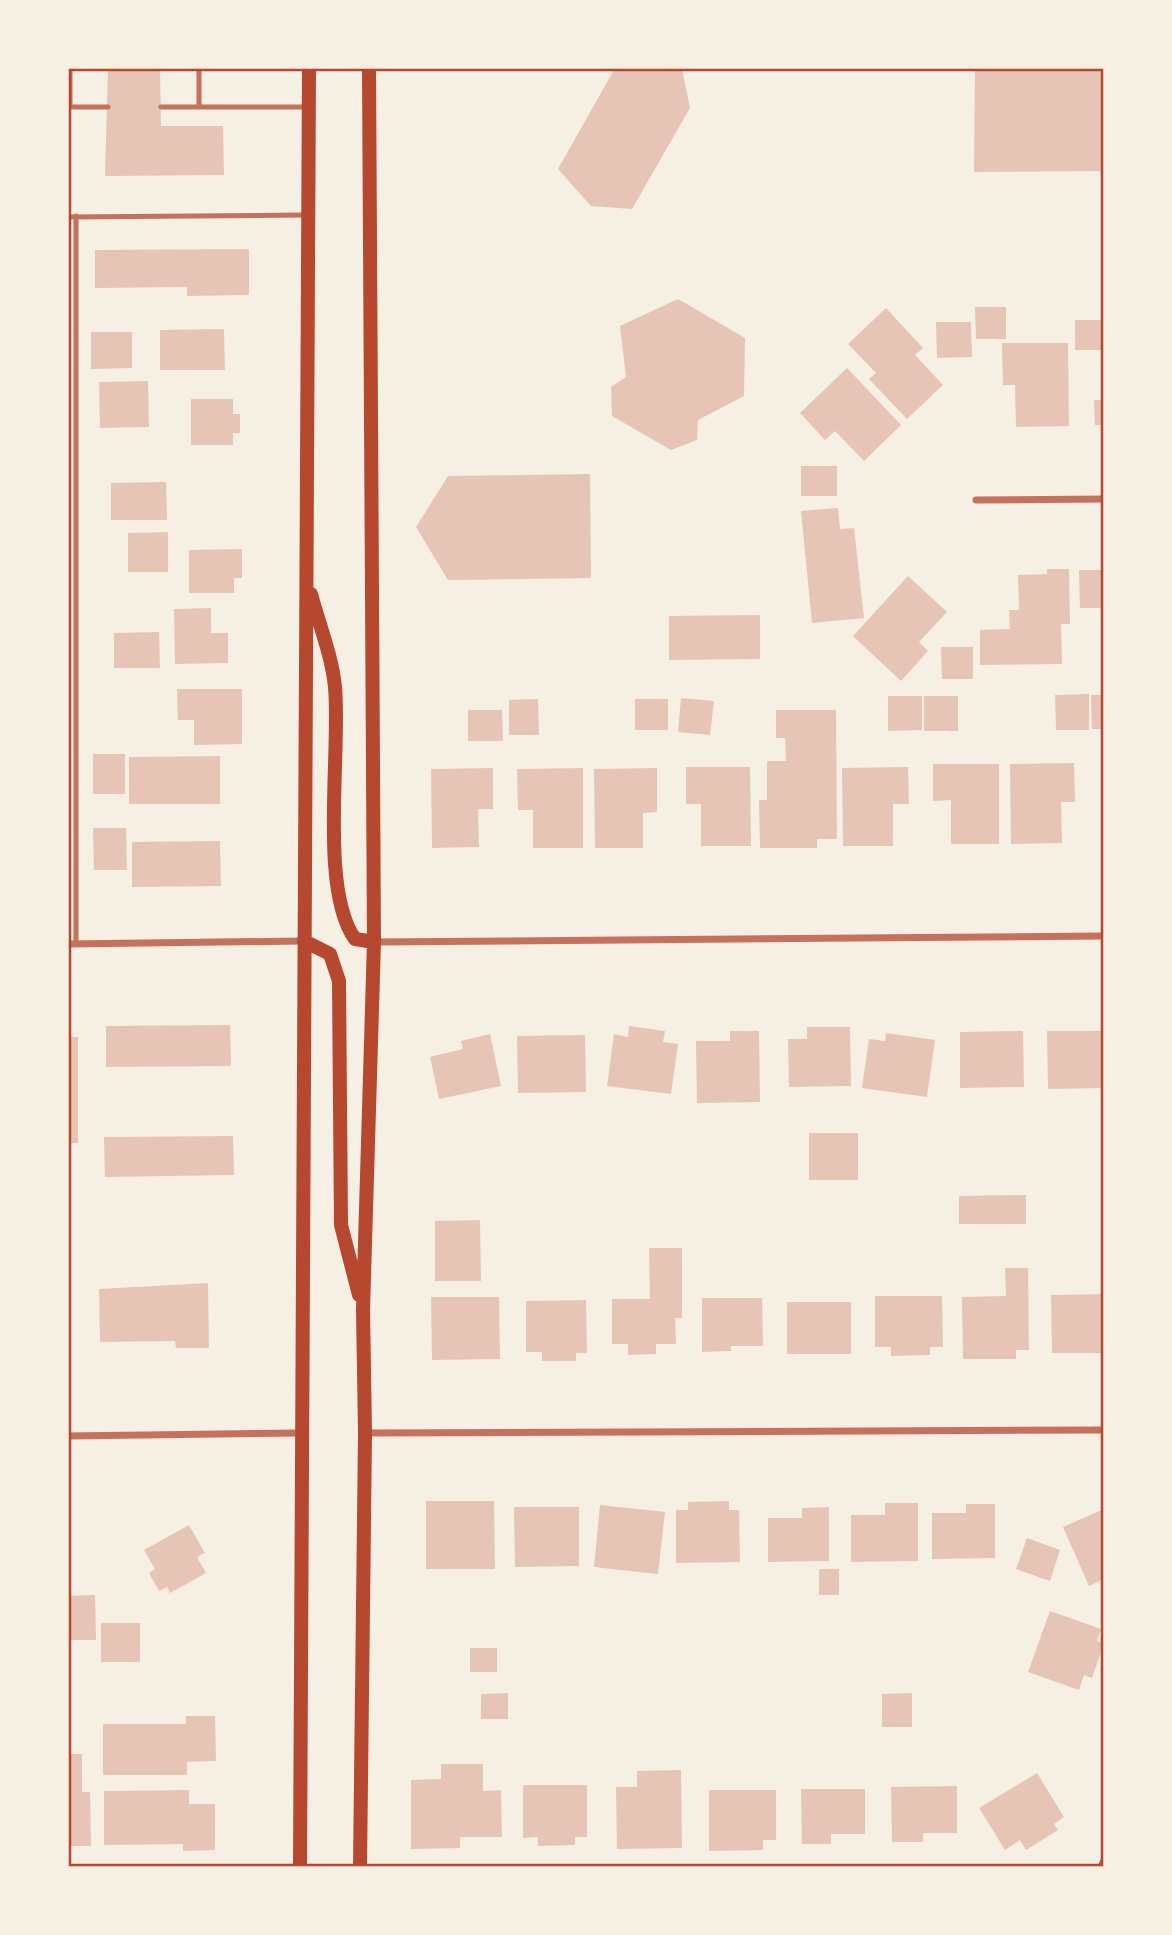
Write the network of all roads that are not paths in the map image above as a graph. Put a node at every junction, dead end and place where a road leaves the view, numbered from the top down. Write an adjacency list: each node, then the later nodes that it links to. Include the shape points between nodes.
1 (70, 68): 5 (lane, via 70,107)
2 (199, 68): 7 (lane)
3 (309, 68): 8 (main road)
4 (369, 68): 17 (main road)
5 (108, 107)
6 (161, 107): 7 (lane)
7 (199, 107): 8 (lane)
8 (309, 107): 9 (main road)
9 (309, 215): 11 (lane); 14 (main road)
10 (68, 216): 11 (lane)
11 (76, 216): 18 (lane)
12 (1104, 499): 13 (street)
13 (976, 500)
14 (306, 572): 16 (main road); 17 (main road, via 335,686 336,873 341,912 355,939)
15 (1104, 936): 17 (street)
16 (304, 941): 18 (street); 19 (main road, via 330,954 339,981 341,1226); 21 (main road)
17 (374, 942): 19 (main road)
18 (72, 944)
19 (363, 1310): 22 (main road)
20 (1104, 1430): 22 (street)
21 (301, 1433): 23 (street); 25 (main road)
22 (365, 1433): 26 (main road)
23 (68, 1436)
24 (1104, 1860): 27 (street)
25 (300, 1867)
26 (360, 1867)
27 (1101, 1867)

